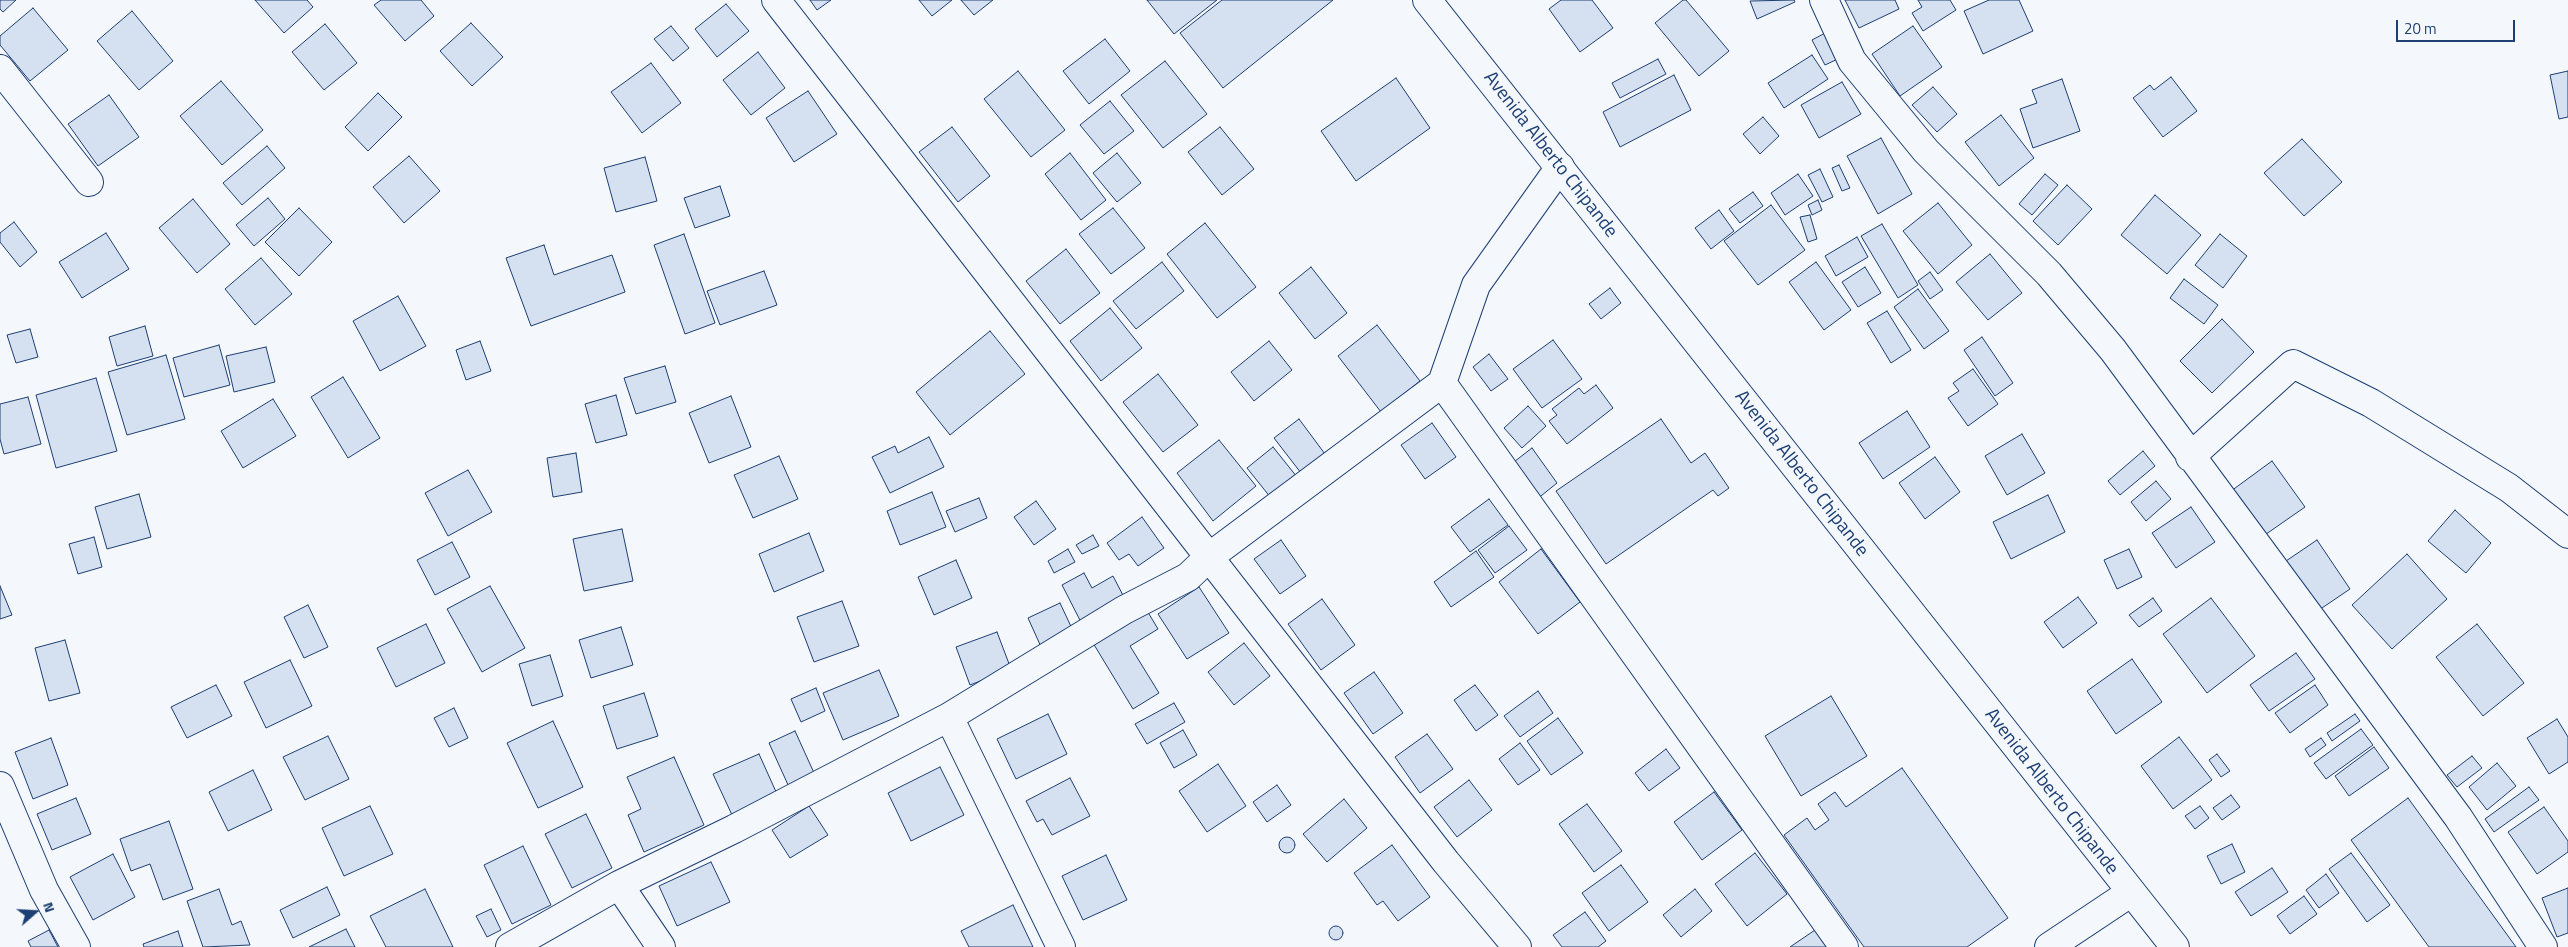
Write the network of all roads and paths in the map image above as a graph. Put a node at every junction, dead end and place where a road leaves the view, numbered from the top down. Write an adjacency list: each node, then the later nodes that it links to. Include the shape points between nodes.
1 (776, 0): 10 (street)
2 (1427, 0): 5 (street, Avenida Alberto Chipande)
3 (1824, 0): 8 (street, via 1852,61 1926,151 2048,274 2113,350)
4 (0, 69): 6 (street)
5 (1560, 167): 7 (street, via 1476,285); 14 (street, Avenida Alberto Chipande)
6 (89, 182)
7 (1442, 383): 10 (street); 20 (street)
8 (2190, 457): 9 (street, via 2293,364 2371,403 2509,488); 23 (street, via 2458,817)
9 (2568, 534)
10 (1209, 557): 11 (street, via 1188,578 1124,610); 19 (street, via 1446,862)
11 (949, 717): 13 (street); 18 (street)
12 (0, 786): 15 (street, via 44,890)
13 (619, 886): 16 (street); 17 (street)
14 (2130, 893): 21 (street); 22 (street, Avenida Alberto Chipande)
15 (76, 947)
16 (510, 947)
17 (661, 947)
18 (1061, 947)
19 (1517, 947)
20 (1844, 947)
21 (2048, 947)
22 (2175, 947)
23 (2543, 947)

